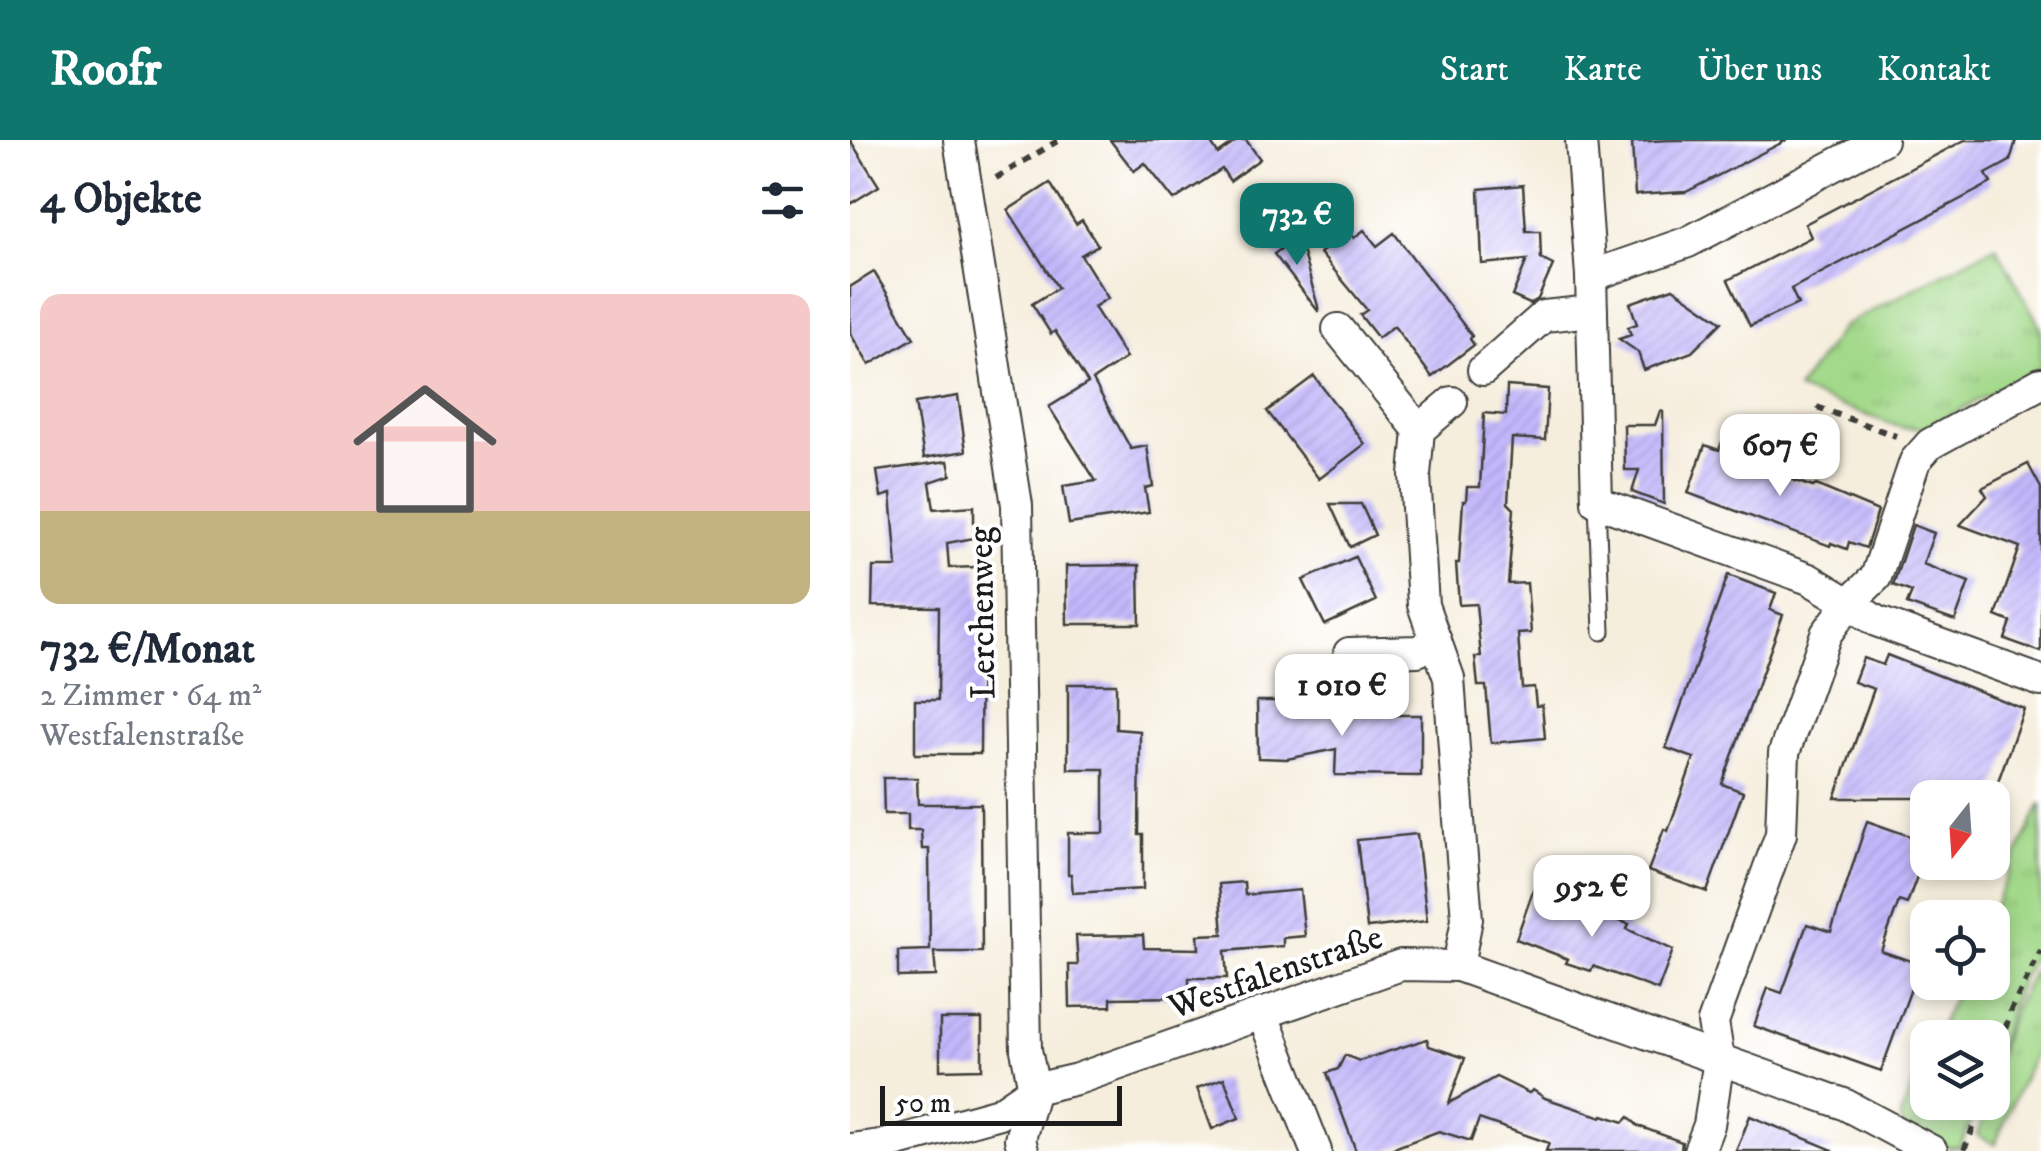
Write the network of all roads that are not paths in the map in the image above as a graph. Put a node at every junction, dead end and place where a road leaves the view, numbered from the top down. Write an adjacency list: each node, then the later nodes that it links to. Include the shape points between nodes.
1 (959, 140): 20 (street, Lerchenweg, via 1017,506 1026,1050)
2 (1581, 140): 4 (street)
3 (1882, 140): 4 (street, via 1688,242)
4 (1592, 276): 5 (street)
5 (1592, 311): 7 (street, via 1544,316); 11 (street)
6 (1338, 329): 10 (street)
7 (1482, 370)
8 (2041, 383): 12 (street, via 1915,461 1876,577)
9 (1452, 402): 10 (street)
10 (1419, 430): 14 (street, via 1423,605)
11 (1598, 502): 12 (street, via 1809,579); 13 (lane)
12 (1849, 603): 16 (street, via 1876,621); 19 (street, via 1826,634 1784,753 1781,834 1713,1022)
13 (1602, 632)
14 (1436, 641): 15 (street, via 1418,650); 17 (street, via 1449,678 1466,919)
15 (1349, 653)
16 (2041, 681)
17 (1458, 966): 18 (street, Westfalenstraße, via 1402,965); 19 (street, Westfalenstraße)
18 (1262, 1013): 20 (street, Westfalenstraße, via 1078,1080); 23 (street)
19 (1719, 1059): 24 (street); 25 (street, Westfalenstraße, via 1844,1104)
20 (1034, 1089): 21 (street, Westfalenstraße, via 999,1114); 22 (street, via 1020,1139)
21 (850, 1150)
22 (1023, 1151)
23 (1316, 1151)
24 (1699, 1151)
25 (1932, 1151)

